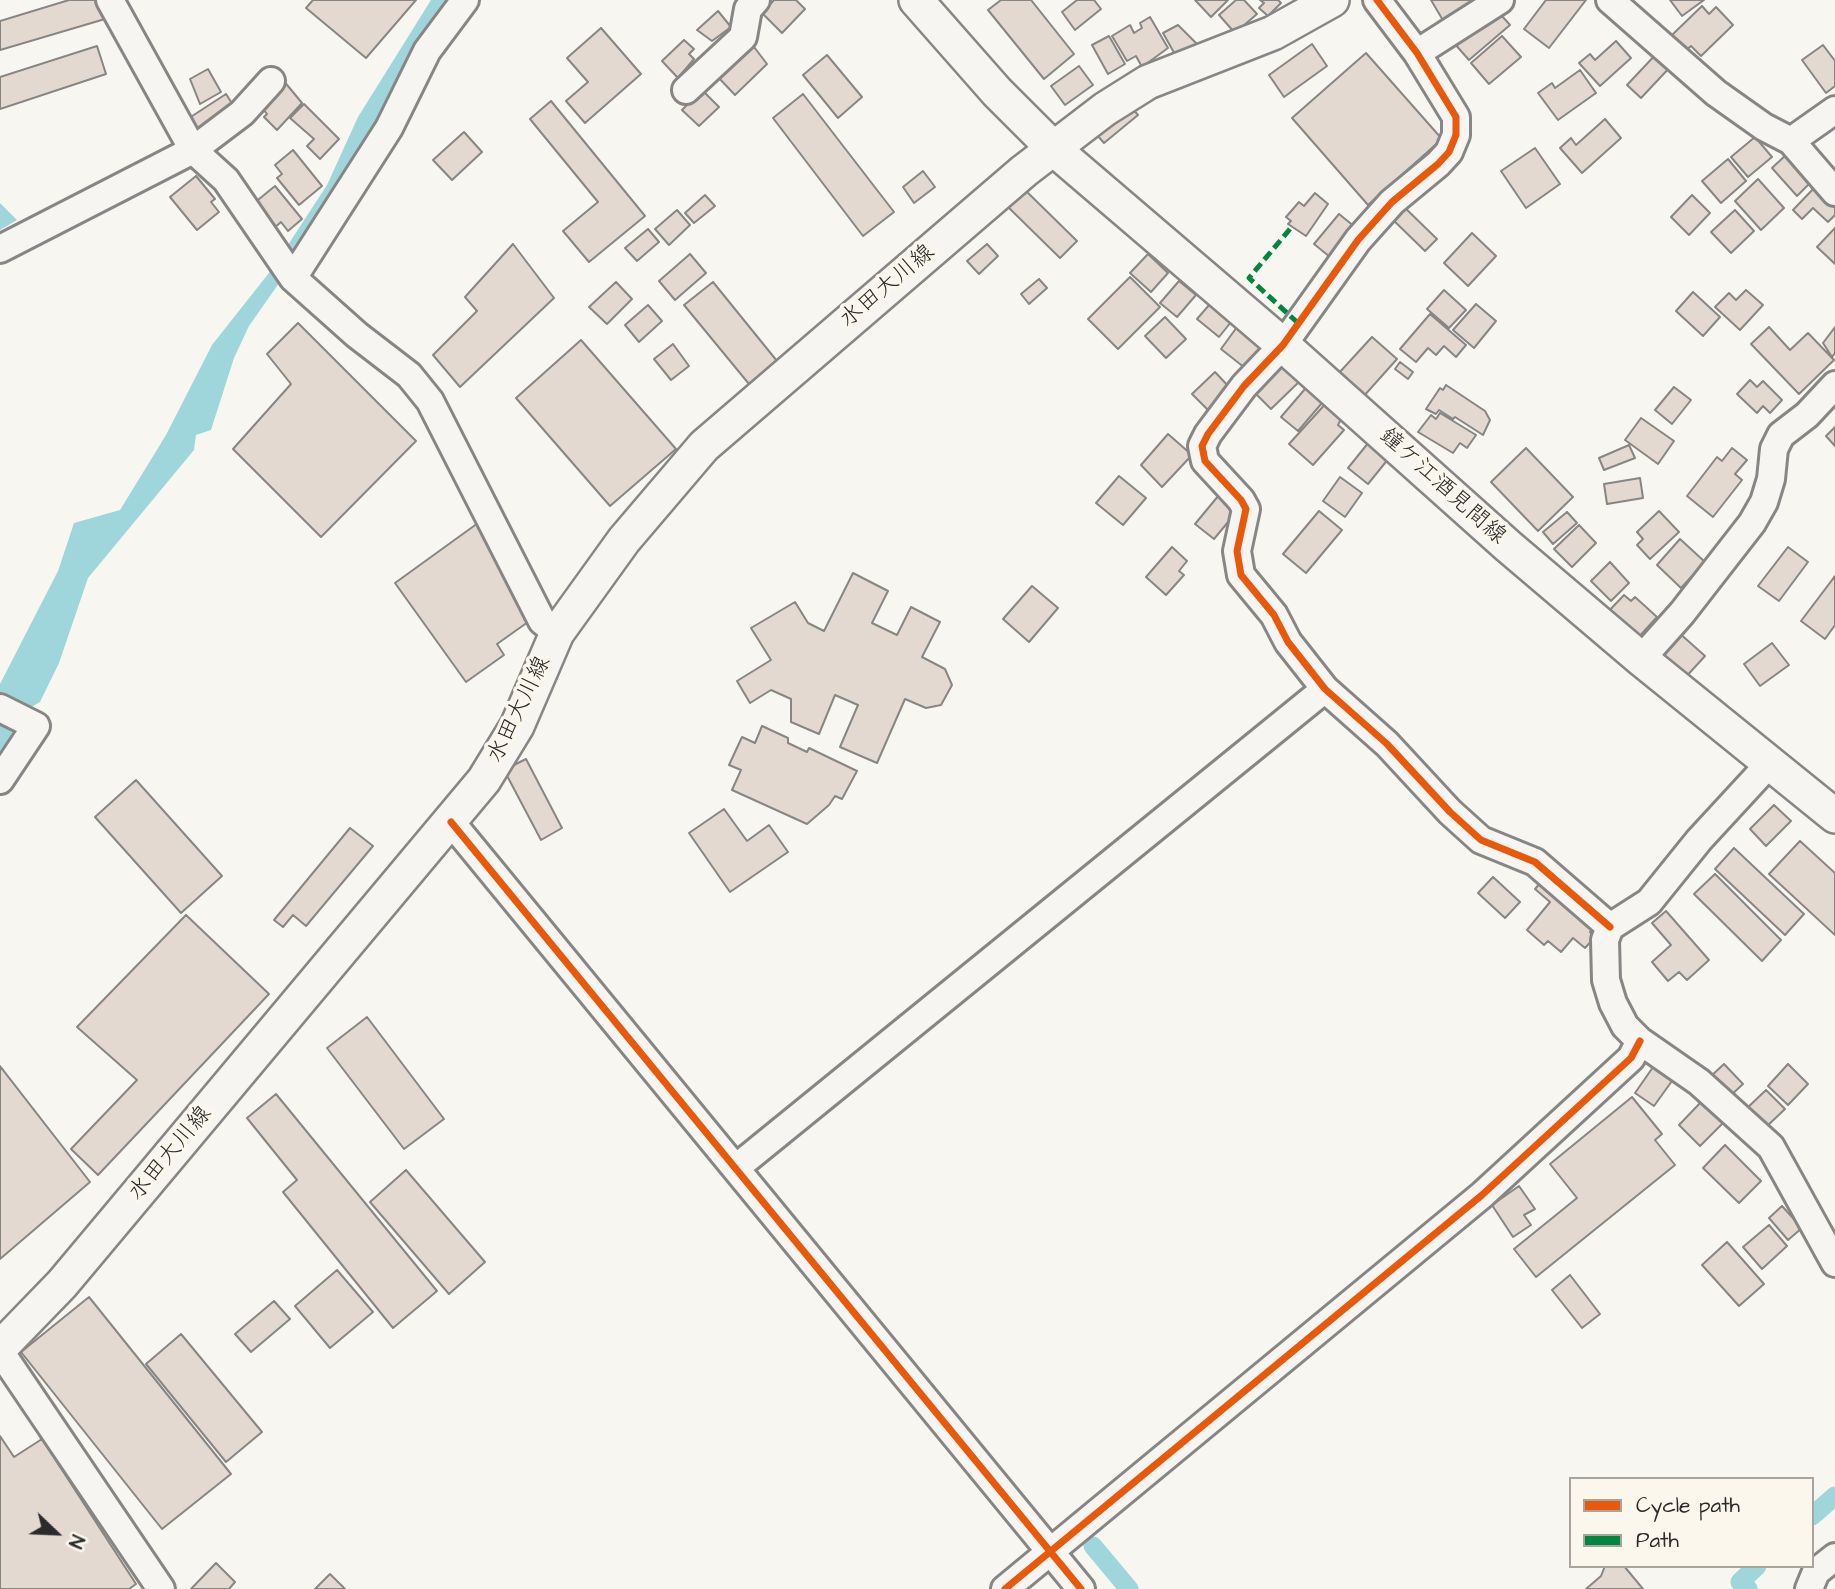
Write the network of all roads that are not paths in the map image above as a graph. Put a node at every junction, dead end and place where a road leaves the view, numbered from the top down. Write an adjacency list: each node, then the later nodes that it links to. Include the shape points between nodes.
1 (110, 0): 14 (street)
2 (465, 0): 18 (street, via 427,51 389,128)
3 (756, 0): 11 (street, via 748,9 743,37)
4 (916, 0): 15 (main road)
5 (1332, 0): 15 (main road, 水田大川線, via 1273,33 1148,82 1105,108)
6 (1377, 0): 9 (street)
7 (1500, 0): 9 (street)
8 (1610, 0): 13 (street, via 1716,93)
9 (1417, 53): 19 (street, via 1456,117 1456,135 1449,152 1392,202 1358,240)
10 (271, 82): 14 (street, via 242,113)
11 (686, 90)
12 (1835, 110): 13 (street)
13 (1791, 141): 16 (street)
14 (193, 150): 17 (street); 18 (street, via 226,180)
15 (1055, 150): 19 (main road, 鐘ケ江酒見間線); 21 (main road, 水田大川線, via 1024,171 704,446 624,540)
16 (1835, 192)
17 (0, 248)
18 (293, 278): 21 (street, via 409,375 430,401 542,621)
19 (1283, 345): 22 (main road, 鐘ケ江酒見間線); 23 (street, via 1244,386 1202,446 1205,461 1246,509 1237,551 1241,575)
20 (1835, 385): 22 (street, via 1781,435 1764,502 1752,523)
21 (557, 633): 28 (main road, 水田大川線, via 517,726)
22 (1640, 659): 25 (main road, 鐘ケ江酒見間線)
23 (1325, 689): 29 (street, via 1482,840 1535,862); 31 (street)
24 (0, 708): 26 (street, via 36,726)
25 (1770, 764): 27 (main road, 鐘ケ江酒見間線); 29 (street, via 1699,839 1649,902)
26 (0, 780)
27 (1835, 816)
28 (451, 822): 31 (street); 33 (main road, 水田大川線, via 62,1284)
29 (1610, 927): 30 (street, via 1605,940 1606,980 1625,1026)
30 (1640, 1041): 32 (street, via 1699,1082 1771,1147); 34 (street, via 1631,1058 1482,1195)
31 (737, 1167): 34 (street)
32 (1835, 1262)
33 (0, 1349): 36 (street)
34 (1051, 1552): 37 (street); 38 (street)
35 (1835, 1557): 39 (street, via 1816,1572)
36 (161, 1589)
37 (1005, 1589)
38 (1081, 1589)
39 (1809, 1589)

